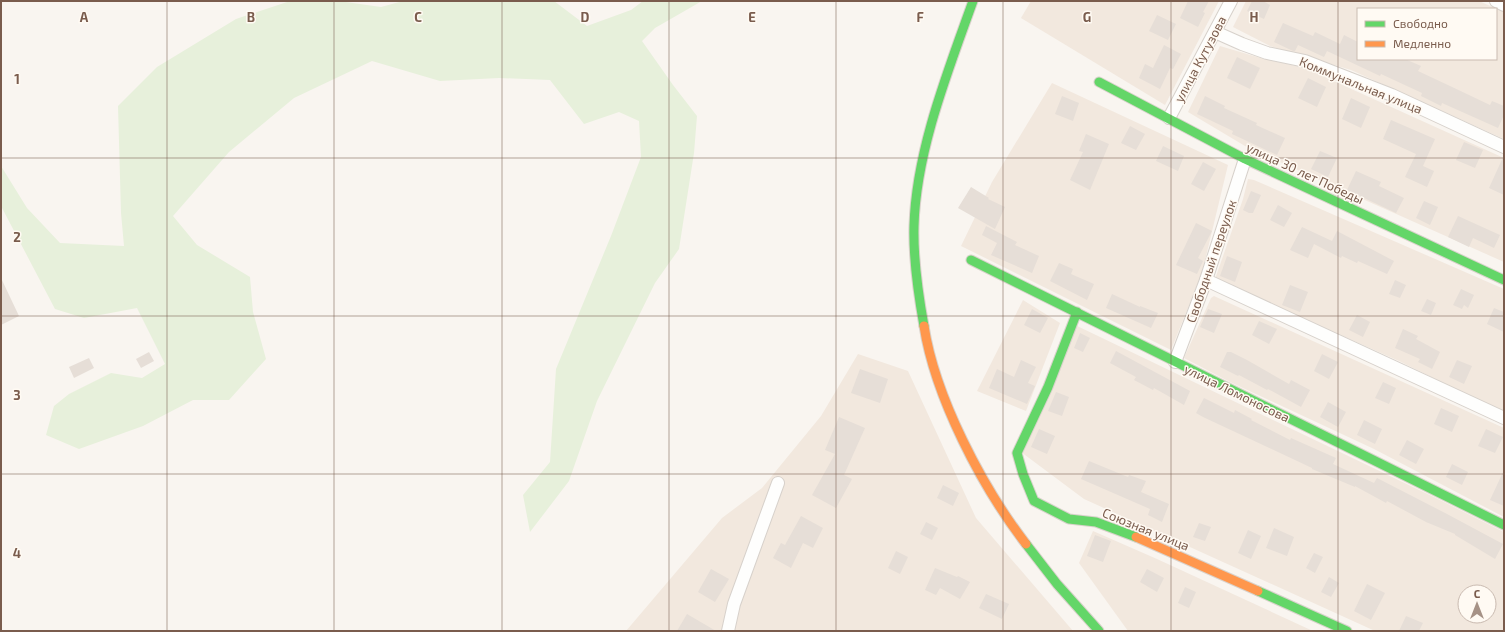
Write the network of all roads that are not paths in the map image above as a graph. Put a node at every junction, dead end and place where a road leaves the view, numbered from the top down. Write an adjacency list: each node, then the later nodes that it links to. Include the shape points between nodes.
1 (973, 1): 19 (street, via 930,130 919,181 914,226 916,277 927,348 946,403 974,463 1008,520 1057,584)
2 (1231, 1): 5 (street, улица Кутузова)
3 (1496, 1): 4 (street)
4 (1504, 5)
5 (1215, 32): 7 (street, улица Кутузова); 8 (street, Коммунальная улица, via 1267,53 1305,60 1392,95)
6 (1099, 82): 7 (street, улица 30 лет Победы)
7 (1169, 118): 9 (street, улица 30 лет Победы)
8 (1504, 147)
9 (1245, 159): 11 (street, Свободный переулок); 12 (street, улица 30 лет Победы)
10 (971, 260): 13 (street, улица Ломоносова)
11 (1206, 280): 14 (street, Свободный переулок); 15 (street)
12 (1504, 280)
13 (1077, 312): 14 (street, улица Ломоносова); 20 (street, Союзная улица, via 1048,387 1017,453 1034,501 1069,519 1096,522 1142,539)
14 (1175, 362): 17 (street, улица Ломоносова)
15 (1504, 418)
16 (778, 483): 18 (street, via 734,604)
17 (1504, 525)
18 (728, 631)
19 (1099, 631)
20 (1347, 631)

